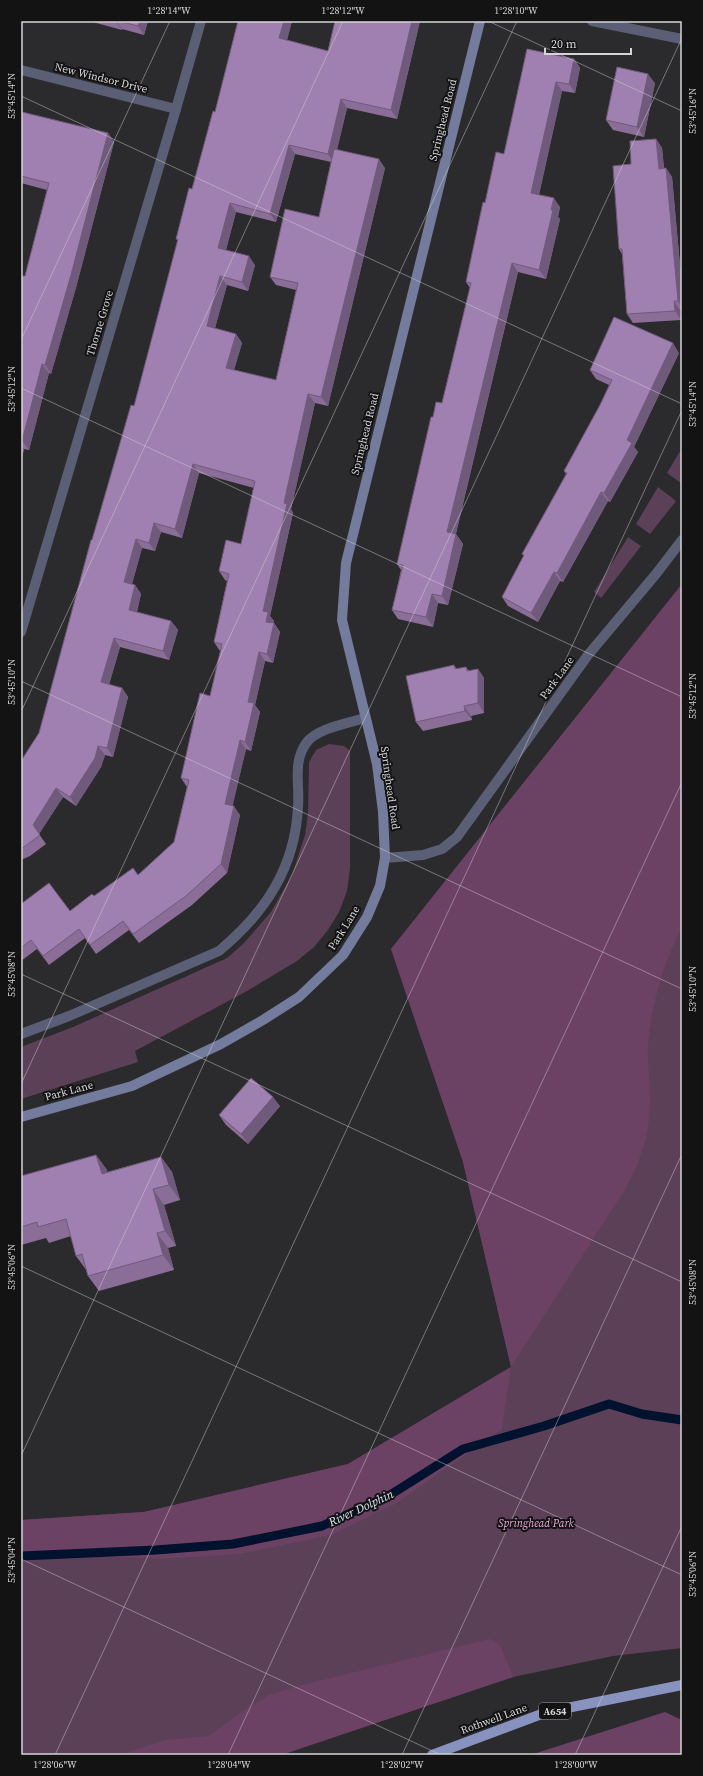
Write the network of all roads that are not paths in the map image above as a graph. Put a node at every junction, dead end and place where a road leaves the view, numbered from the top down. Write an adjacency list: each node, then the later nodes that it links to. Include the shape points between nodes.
1 (201, 21): 6 (street, Thorne Grove)
2 (480, 21): 9 (street, Springhead Road, via 346,563 342,620)
3 (592, 21): 4 (street)
4 (682, 39)
5 (21, 70): 6 (street, New Windsor Drive)
6 (176, 109): 8 (street, Thorne Grove)
7 (682, 540): 10 (street, Park Lane, via 588,655 457,837 442,849 423,855)
8 (21, 632)
9 (365, 718): 10 (street, Springhead Road, via 376,764 383,812); 11 (street, via 320,732 308,741 300,754 297,768 297,826 285,868 264,905 236,937 219,951)
10 (385, 858): 12 (street, Park Lane, via 380,886 367,917 343,955 299,998 222,1044 132,1086)
11 (21, 1034)
12 (21, 1116)
13 (682, 1685): 14 (main road, Rothwell Lane / A654, via 548,1712)
14 (432, 1755)

